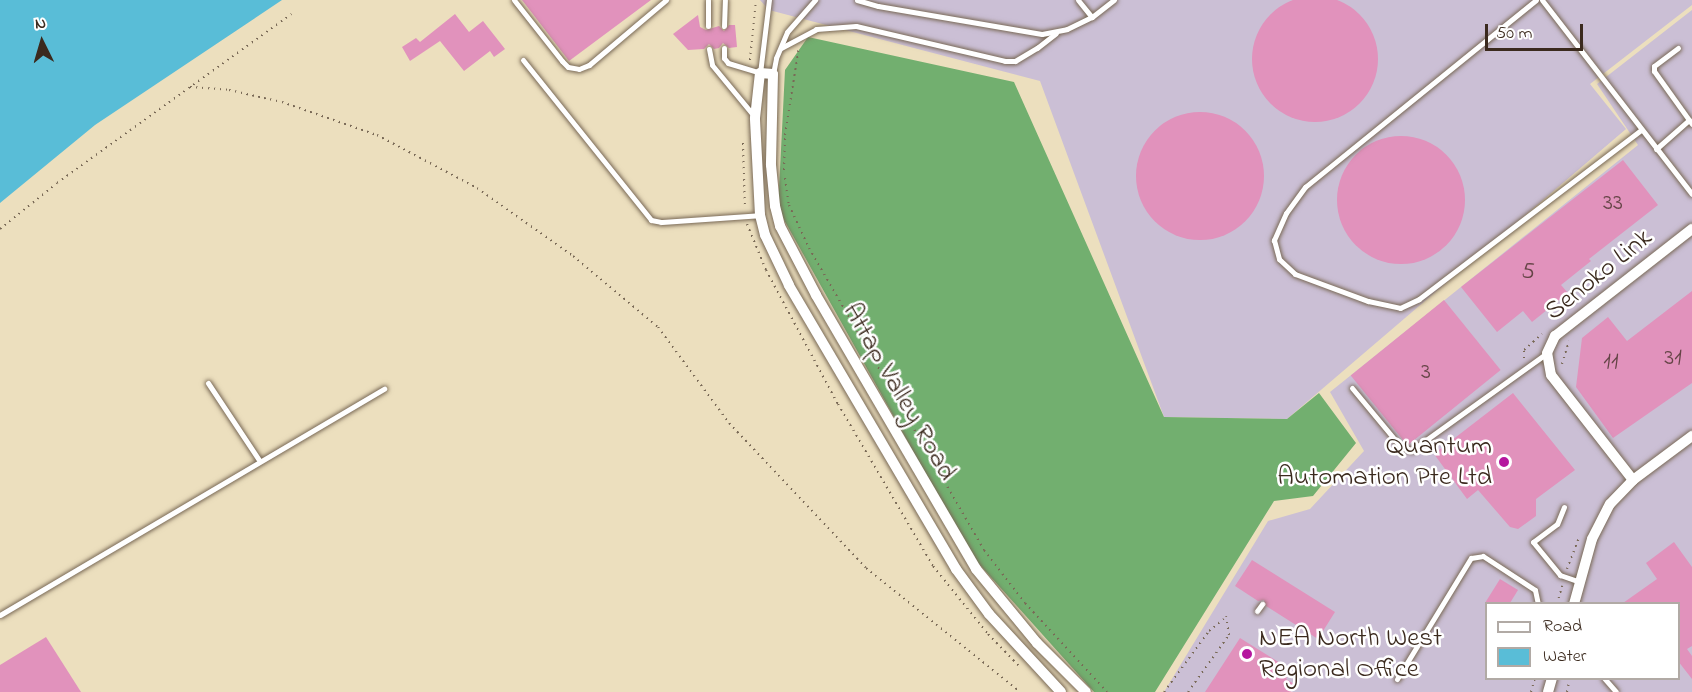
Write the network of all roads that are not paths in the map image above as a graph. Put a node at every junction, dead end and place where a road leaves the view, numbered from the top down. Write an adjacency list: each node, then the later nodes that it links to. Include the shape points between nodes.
1 (514, 0): 2 (lane, via 562,61 574,69 589,65)
2 (666, 0)
3 (708, 0): 13 (lane)
4 (725, 0): 14 (lane)
5 (769, 0): 21 (lane)
6 (815, 0): 17 (lane, via 787,32)
7 (857, 0): 15 (lane, via 1030,32)
8 (1078, 0): 12 (lane)
9 (1114, 0): 12 (lane)
10 (1536, 0): 25 (lane, via 1305,187 1286,213 1274,240 1279,259 1295,274 1368,301 1401,308 1419,299)
11 (1542, 0): 25 (lane)
12 (1092, 17): 15 (lane)
13 (708, 26)
14 (724, 26)
15 (1056, 33): 17 (lane, via 1023,57 1005,61 856,27 816,29)
16 (724, 48): 21 (lane, via 728,63)
17 (781, 48): 22 (lane)
18 (1678, 48): 24 (lane, via 1654,66 1654,71)
19 (709, 49): 23 (lane, via 712,65)
20 (523, 60): 28 (lane, via 651,220)
21 (760, 73): 22 (street); 23 (street, Attap Valley Road)
22 (773, 74): 44 (street, Attap Valley Road, via 771,165 780,226 816,296 976,569)
23 (755, 118): 28 (street, Attap Valley Road)
24 (1690, 122): 26 (lane)
25 (1641, 130): 26 (lane)
26 (1656, 149): 27 (lane)
27 (1692, 194)
28 (760, 215): 45 (street, Attap Valley Road, via 765,235 789,285 956,569)
29 (1692, 228): 30 (street, Senoko Link, via 1556,336)
30 (1547, 353): 32 (lane, via 1412,450 1401,447); 36 (street, Senoko Link, via 1551,375)
31 (208, 383): 35 (lane)
32 (1352, 388)
33 (384, 389): 35 (lane)
34 (1692, 436): 36 (street)
35 (259, 460): 43 (lane)
36 (1633, 480): 38 (street, via 1610,504 1592,539)
37 (1564, 507): 38 (lane, via 1557,524 1533,542 1554,569)
38 (1580, 582): 40 (street)
39 (1538, 602): 46 (lane, via 1535,590 1483,556 1471,558)
40 (1574, 602)
41 (1262, 604): 42 (lane)
42 (1257, 611)
43 (0, 615)
44 (1037, 643): 45 (street); 49 (street, Attap Valley Road)
45 (1024, 654): 48 (street, Attap Valley Road)
46 (1397, 678)
47 (1606, 680): 50 (lane)
48 (1061, 692)
49 (1086, 692)
50 (1615, 692)

